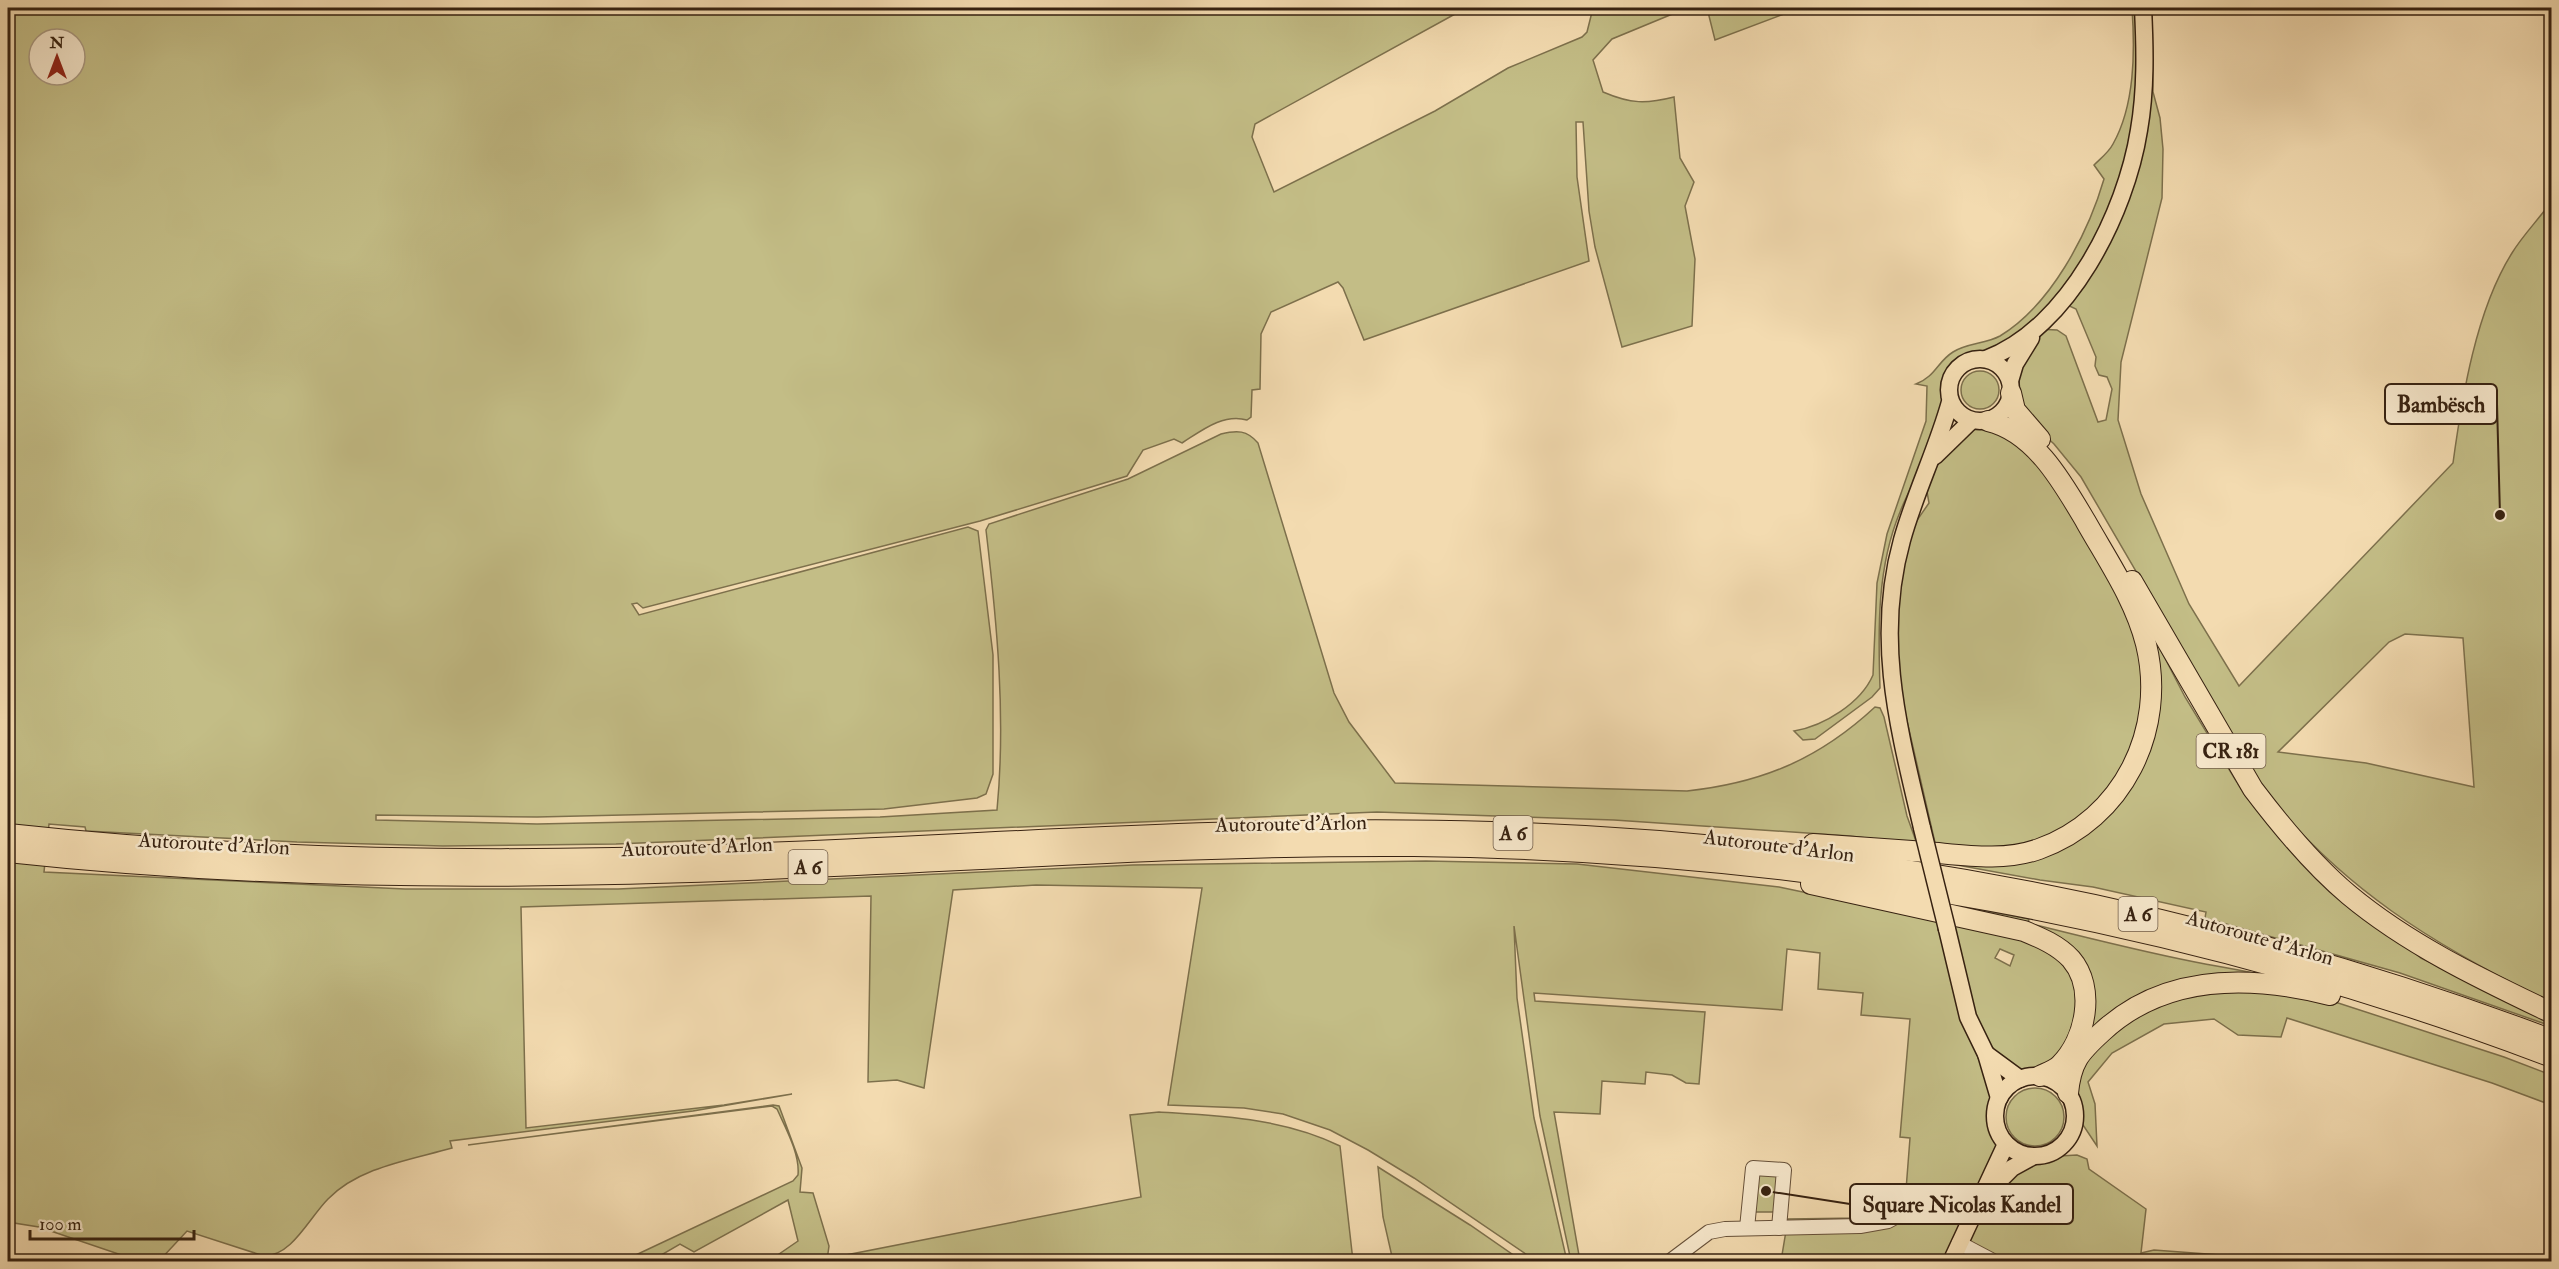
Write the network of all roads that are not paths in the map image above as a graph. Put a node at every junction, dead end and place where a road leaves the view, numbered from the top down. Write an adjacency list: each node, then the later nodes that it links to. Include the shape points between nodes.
1 (2143, 8): 2 (main road, via 2144,92 2130,170 2101,243 2078,279)
2 (2036, 329): 3 (main road, via 2006,352); 4 (main road, via 2015,364)
3 (1986, 359): 4 (main road, via 2001,367); 5 (main road, via 1967,361 1953,374 1949,383)
4 (2011, 387): 6 (main road, via 2004,410); 13 (highway, CR 181, via 2015,410 2074,482 2216,728 2277,821 2348,894 2392,927 2458,967)
5 (1950, 402): 6 (main road, via 1962,417); 7 (main road)
6 (1980, 420): 7 (main road); 9 (highway, A 6, via 2018,432 2038,453 2067,489 2128,596 2146,645 2151,685 2148,725 2136,763 2107,805 2077,830 2038,850 1994,857 1755,839)
7 (1932, 459): 16 (main road, bridge, via 1901,541 1890,600 1892,689 1968,1017)
8 (8, 834): 10 (highway, Autoroute d'Arlon / A 6)
9 (1711, 845): 10 (highway, Autoroute d'Arlon / A 6, via 1494,832 1314,830 617,858 442,860); 15 (highway, Autoroute d'Arlon / A 6, via 1887,866 2130,912 2325,963)
10 (84, 851): 11 (highway, Autoroute d'Arlon / A 6); 12 (highway, Autoroute d'Arlon / A 6, via 363,874 618,874 1314,846 1614,854)
11 (8, 852)
12 (1788, 869): 14 (highway, Autoroute d'Arlon / A 6, via 1997,901 2186,942); 18 (highway, via 1810,884 2024,931 2053,944 2080,971 2085,1010 2081,1027 2060,1065)
13 (2552, 1012)
14 (2443, 1018): 17 (highway, Autoroute d'Arlon / A 6); 20 (highway, A 6, via 2407,1016 2266,982 2189,986 2155,997 2110,1024 2074,1063)
15 (2552, 1040)
16 (1986, 1054): 19 (main road); 21 (main road)
17 (2552, 1057)
18 (2040, 1076): 19 (main road); 20 (main road, via 2061,1085)
19 (2020, 1079): 21 (main road)
20 (2068, 1094): 23 (main road, via 2076,1116 2069,1138 2053,1153)
21 (1999, 1098): 22 (main road, via 1995,1122)
22 (2006, 1144): 23 (main road); 24 (main road)
23 (2032, 1157): 24 (main road, via 2012,1168)
24 (1983, 1195): 25 (main road)
25 (1975, 1212): 26 (street, via 1947,1200 1924,1201 1888,1221 1860,1226); 28 (main road)
26 (1779, 1227): 27 (street); 27 (street, via 1784,1170 1753,1168)
27 (1748, 1228): 29 (street, via 1709,1232)
28 (1959, 1244): 30 (main road); 31 (street)
29 (1669, 1262)
30 (1951, 1262)
31 (1995, 1262)

